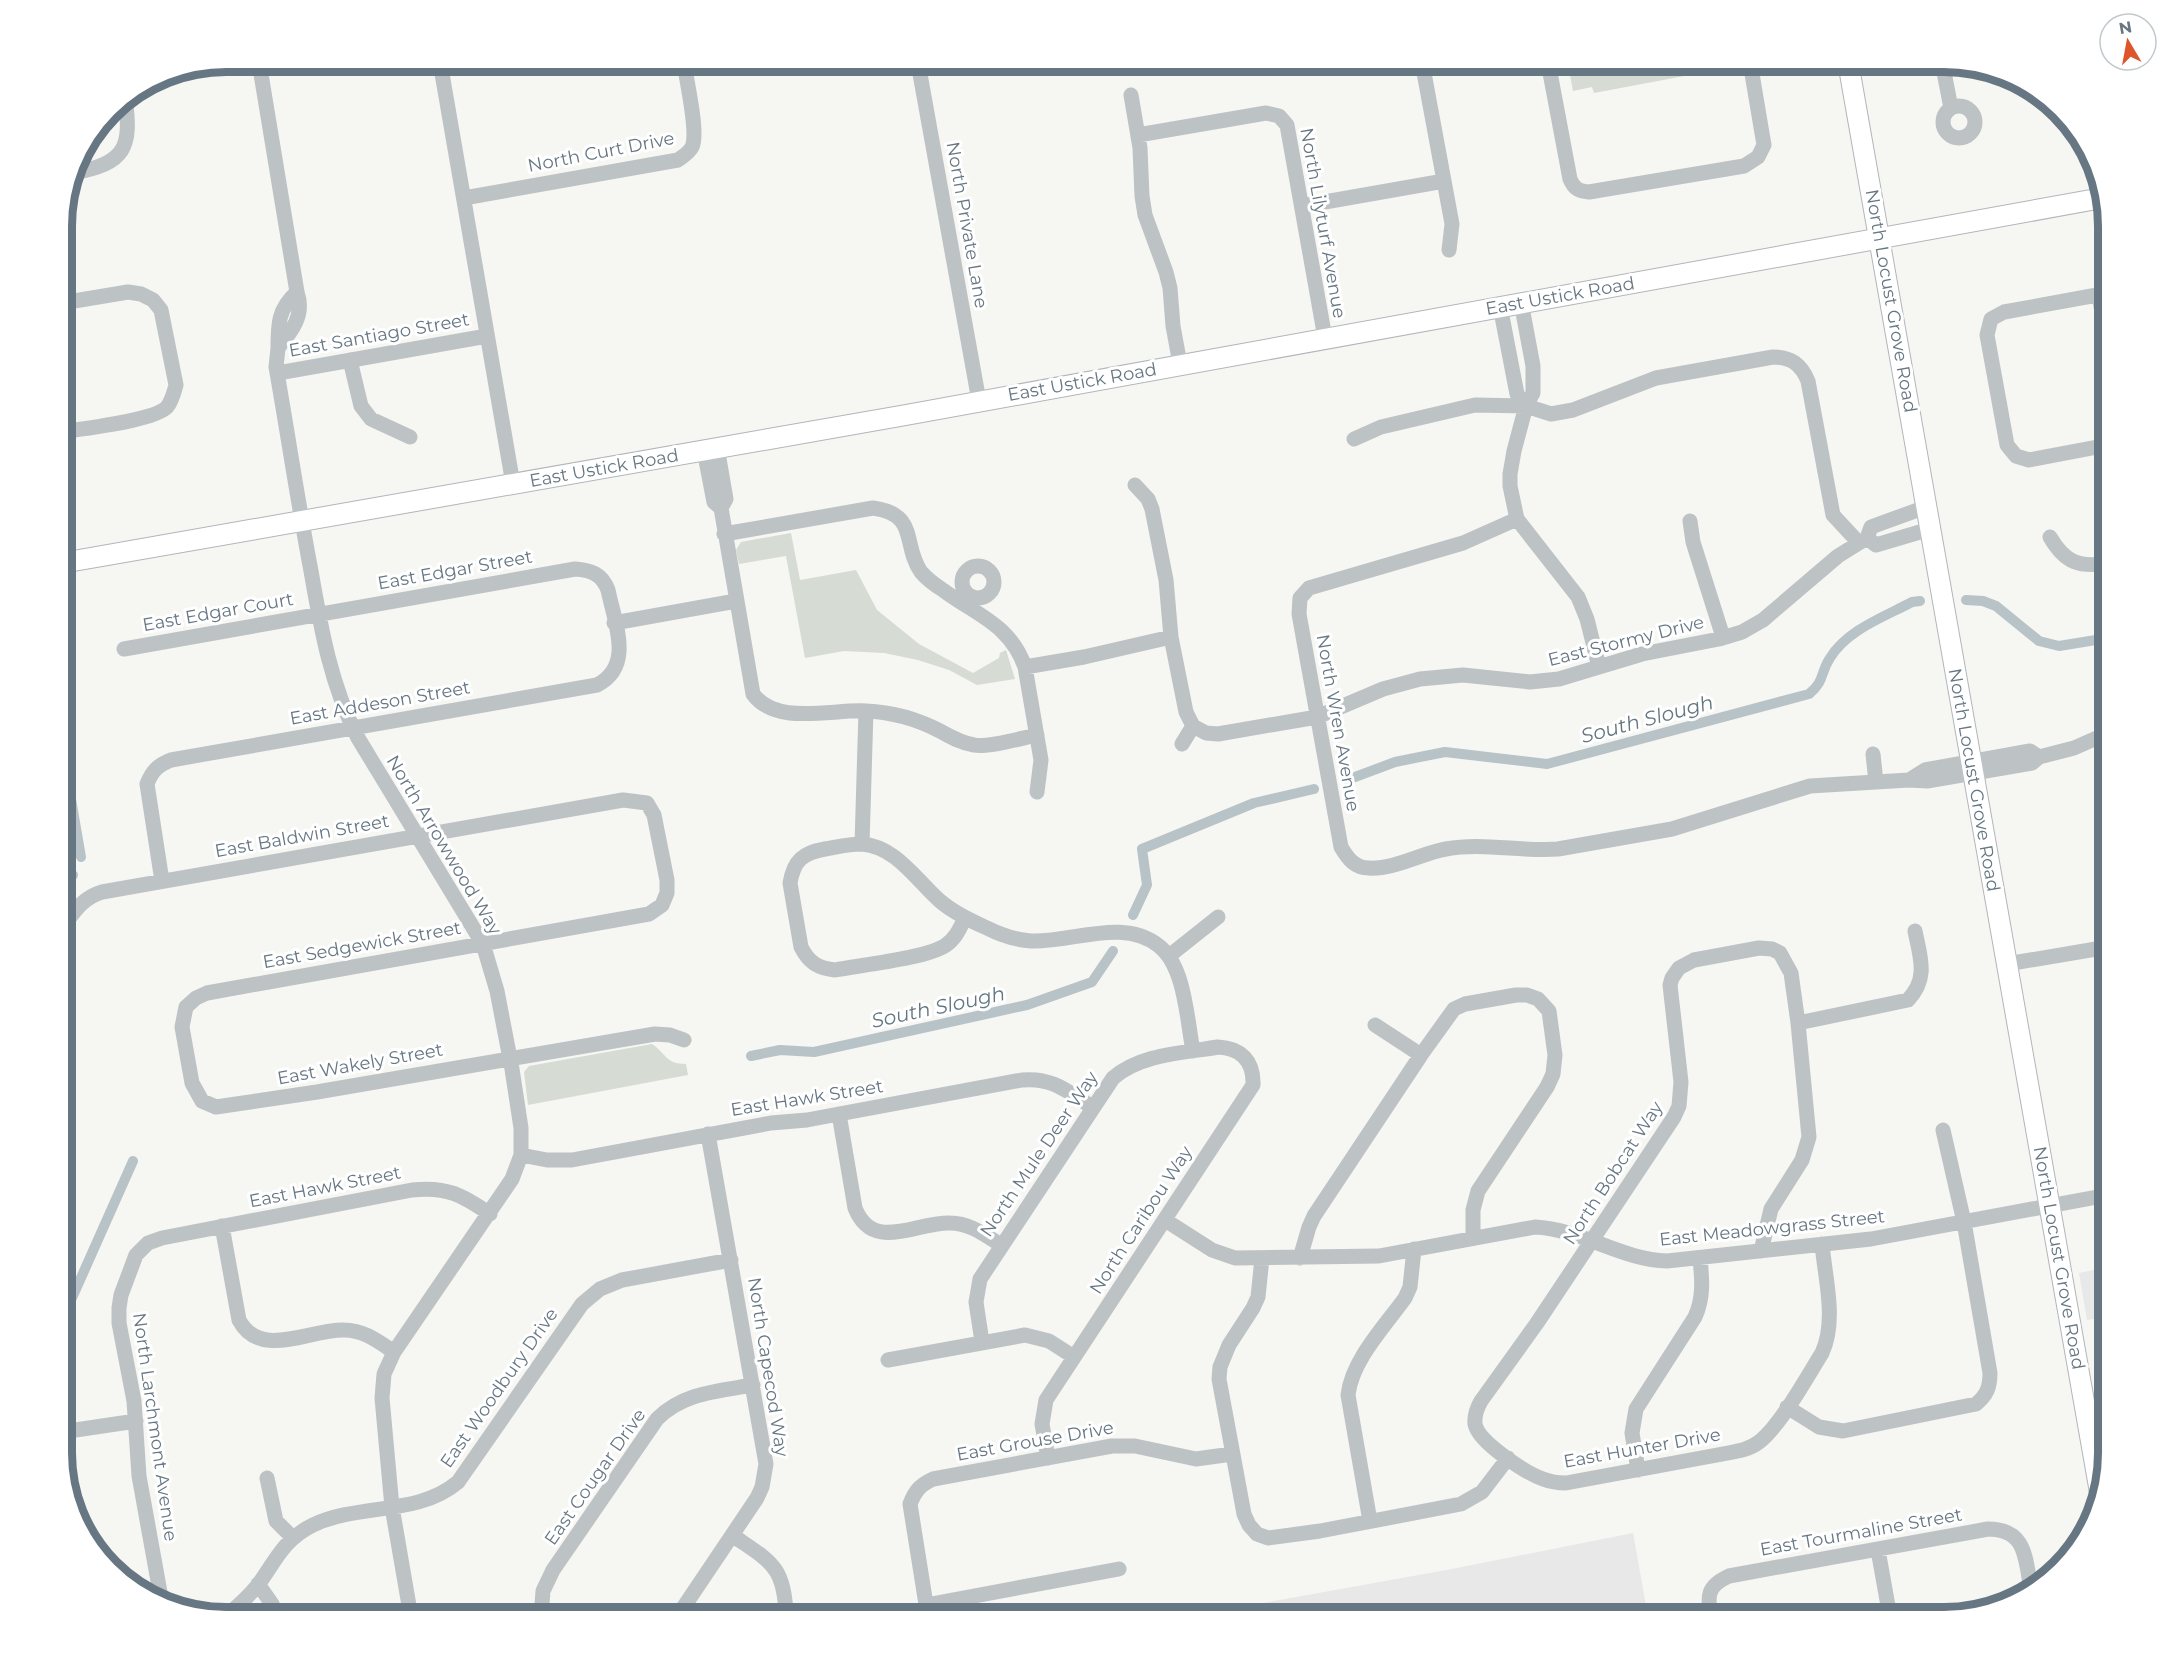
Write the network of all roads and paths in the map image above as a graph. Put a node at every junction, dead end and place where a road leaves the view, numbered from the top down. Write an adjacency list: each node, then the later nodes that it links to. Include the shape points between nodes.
1 (261, 72): 29 (street, North Arrowwood Way, via 297,292 286,302 278,324)
2 (442, 72): 16 (street)
3 (686, 72): 16 (street, North Curt Drive, via 695,132 692,147 678,160)
4 (920, 72): 30 (street, North Private Lane)
5 (1424, 72): 15 (street)
6 (1550, 72): 7 (street, via 1572,186 1589,192 1749,164 1764,145)
7 (1751, 72)
8 (1850, 72): 19 (main road, North Locust Grove Road)
9 (1944, 72): 12 (street)
10 (1131, 95): 13 (street)
11 (126, 108): 14 (street, via 129,133 123,148 112,161)
12 (1950, 108)
13 (1138, 135): 18 (street, North Lilyturf Avenue, via 1266,113 1279,116 1287,125); 28 (street, via 1145,215 1170,288)
14 (82, 171)
15 (1444, 181): 18 (street); 20 (street, via 1452,224)
16 (464, 198): 25 (street)
17 (2096, 199): 19 (main road, East Ustick Road)
18 (1302, 206): 26 (street, North Lilyturf Avenue)
19 (1880, 238): 23 (main road, East Ustick Road); 39 (main road, North Locust Grove Road)
20 (1449, 250)
21 (2098, 295): 35 (street, via 2004,312 1991,319 1987,335 2007,445 2016,456 2029,460)
22 (72, 301): 32 (street, via 128,292 153,300 160,310 176,385 166,407 153,416)
23 (1521, 302): 24 (main road, East Ustick Road); 31 (street, via 1533,366 1533,393)
24 (1500, 306): 26 (main road, East Ustick Road); 31 (street, via 1517,394)
25 (487, 336): 27 (street, East Santiago Street); 37 (street)
26 (1324, 338): 28 (main road, East Ustick Road)
27 (350, 360): 29 (street, East Santiago Street); 33 (street, via 361,406 371,418)
28 (1180, 364): 30 (main road, East Ustick Road)
29 (278, 373): 41 (street, North Arrowwood Way)
30 (979, 401): 36 (main road, East Ustick Road)
31 (1526, 406): 34 (street, via 1475,405 1381,427); 40 (street, via 1510,474); 46 (street, via 1551,414 1574,410 1667,376 1784,357 1804,370 1808,381 1833,515)
32 (72, 430)
33 (410, 436)
34 (1354, 440)
35 (2098, 447)
36 (711, 448): 37 (main road, East Ustick Road); 44 (street, via 714,502 721,508)
37 (513, 484): 41 (main road, East Ustick Road)
38 (1135, 485): 52 (street, via 1152,509 1166,580)
39 (1926, 507): 43 (main road, North Locust Grove Road); 46 (street, East Stormy Drive, via 1871,527)
40 (1517, 519): 56 (street, via 1578,597); 58 (street, North Wren Avenue, via 1463,543 1309,588 1300,598 1299,614)
41 (302, 521): 47 (main road, East Ustick Road); 50 (street, North Arrowwood Way)
42 (1690, 521): 53 (street)
43 (1930, 529): 46 (street, via 1876,545); 65 (main road, North Locust Grove Road)
44 (724, 534): 49 (street); 55 (street, via 873,508 890,512 902,519 921,572 988,618 1013,641)
45 (2050, 537): 48 (street, via 2061,553 2077,563)
46 (1863, 541): 53 (street, East Stormy Drive, via 1838,556 1763,620)
47 (72, 561)
48 (2098, 565)
49 (736, 601): 51 (street); 57 (street, via 753,694 759,702 785,712 805,714)
50 (318, 614): 51 (street, East Edgar Street, via 575,569 598,574 608,590); 54 (street, East Edgar Court); 60 (street, North Arrowwood Way, via 329,666)
51 (614, 623): 60 (street, East Addeson Street, via 619,660 615,672 597,685)
52 (1171, 637): 55 (street); 59 (street, via 1186,712)
53 (1723, 637): 56 (street, East Stormy Drive)
54 (124, 649)
55 (1025, 667): 61 (street)
56 (1599, 667): 58 (street, East Stormy Drive, via 1543,682 1463,675 1420,679 1383,688)
57 (866, 711): 61 (street, via 913,720 976,746); 69 (street)
58 (1317, 717): 59 (street, East Stormy Drive, via 1218,734 1206,734); 66 (street, North Wren Avenue, via 1341,848 1347,858 1367,868 1462,847 1558,849 1692,824 1810,786)
59 (1193, 726): 63 (street)
60 (353, 728): 68 (street, North Arrowwood Way); 70 (street, East Addeson Street, via 160,764 147,784)
61 (1037, 735): 67 (street, via 1041,760)
62 (2098, 738): 65 (street, via 2039,757 2030,751)
63 (1182, 744)
64 (1873, 754): 66 (street)
65 (1972, 767): 66 (street, via 1925,770 1909,780); 79 (main road, North Locust Grove Road)
66 (1876, 782)
67 (1037, 792)
68 (416, 836): 70 (street, East Baldwin Street); 71 (street, East Baldwin Street, via 623,800 647,803 654,815); 76 (street, North Arrowwood Way)
69 (862, 844): 74 (street, via 895,857 941,902); 74 (street, via 813,851 797,862 790,883 801,947 813,964 835,970 928,953 954,938)
70 (162, 881): 72 (street, East Baldwin Street, via 89,896)
71 (667, 893): 76 (street, East Sedgewick Street, via 662,905 649,914)
72 (72, 914)
73 (1218, 917): 78 (street)
74 (965, 918): 78 (street, via 1006,937 1030,941 1127,932 1150,940)
75 (1915, 931): 80 (street, via 1921,980 1908,1000)
76 (483, 944): 85 (street, North Arrowwood Way); 86 (street, East Sedgewick Street, via 196,998 186,1007 182,1027 192,1083 202,1101)
77 (2098, 948): 79 (street)
78 (1169, 956): 83 (street, via 1179,977)
79 (2007, 964): 93 (main road, North Locust Grove Road)
80 (1798, 1023): 100 (street, North Bobcat Way, via 1791,973 1778,951 1759,948 1694,960 1675,972 1670,985 1681,1082 1679,1106); 104 (street, via 1809,1137 1802,1160 1771,1209)
81 (1375, 1024): 84 (street)
82 (684, 1040): 85 (street, East Wakely Street, via 655,1034)
83 (1193, 1052): 87 (street, North Mule Deer Way, via 1145,1060 1123,1070); 95 (street, North Caribou Way, via 1218,1047 1241,1052 1249,1061 1253,1084)
84 (1421, 1055): 99 (street, via 1454,1009 1465,1004 1527,995 1538,999 1549,1011 1555,1055 1553,1074 1478,1191); 106 (street, via 1314,1216)
85 (510, 1059): 86 (street, East Wakely Street); 91 (street, North Arrowwood Way, via 521,1128)
86 (216, 1107)
87 (1092, 1107): 88 (street, East Hawk Street, via 1058,1085 1034,1079); 102 (street, North Mule Deer Way)
88 (839, 1114): 90 (street, East Hawk Street); 102 (street, via 855,1208 868,1228 891,1232 962,1224)
89 (1943, 1131): 96 (street)
90 (708, 1134): 91 (street, East Hawk Street, via 572,1160); 108 (street, North Capecod Way)
91 (521, 1155): 94 (street, North Arrowwood Way, via 512,1179)
92 (2098, 1197): 93 (street, East Meadowgrass Street)
93 (2049, 1205): 96 (street, East Meadowgrass Street); 121 (main road, North Locust Grove Road)
94 (489, 1214): 97 (street, East Hawk Street, via 466,1198 431,1188); 110 (street, North Arrowwood Way)
95 (1165, 1220): 105 (street, East Meadowgrass Street, via 1223,1255); 111 (street, North Caribou Way)
96 (1964, 1222): 101 (street, East Meadowgrass Street); 114 (street, via 1990,1373 1985,1396 1976,1404 1842,1431 1819,1427)
97 (222, 1226): 98 (street, East Hawk Street); 110 (street, via 239,1320 252,1336 271,1341 345,1329 361,1332)
98 (162, 1238): 115 (street, North Larchmont Avenue, via 148,1243 136,1255 118,1308)
99 (1473, 1238): 100 (street, East Meadowgrass Street, via 1535,1227); 103 (street, East Meadowgrass Street)
100 (1592, 1241): 107 (street, East Meadowgrass Street, via 1656,1261); 119 (street, North Bobcat Way, via 1476,1412 1479,1435)
101 (1822, 1244): 104 (street, East Meadowgrass Street); 114 (street, East Hunter Drive, via 1829,1318 1827,1342)
102 (1001, 1245): 109 (street, North Mule Deer Way, via 977,1291)
103 (1414, 1249): 106 (street, East Meadowgrass Street, via 1366,1257); 124 (street, via 1405,1298 1359,1361 1349,1383)
104 (1761, 1251): 107 (street, East Meadowgrass Street)
105 (1262, 1258): 106 (street, East Meadowgrass Street); 117 (street, via 1258,1297 1220,1367)
106 (1300, 1258)
107 (1700, 1258): 120 (street, via 1700,1306 1636,1409 1632,1433)
108 (730, 1260): 113 (street, North Capecod Way); 123 (street, East Woodbury Drive, via 622,1280 591,1296 458,1482 433,1498)
109 (982, 1342): 111 (street, via 1013,1336 1037,1337); 112 (street)
110 (394, 1352): 123 (street, North Arrowwood Way, via 382,1386)
111 (1074, 1357): 118 (street, North Caribou Way, via 1043,1412)
112 (888, 1360)
113 (753, 1385): 125 (street, North Capecod Way, via 765,1451 765,1475 757,1498); 135 (street, East Cougar Drive, via 687,1398 657,1419 553,1570 543,1591)
114 (1787, 1407): 120 (street, East Hunter Drive, via 1766,1436 1746,1449)
115 (136, 1421): 116 (street); 131 (street, North Larchmont Avenue, via 139,1476)
116 (72, 1431)
117 (1232, 1454): 118 (street, East Grouse Drive, via 1196,1459 1124,1444); 124 (street, via 1244,1514 1257,1534 1268,1538)
118 (1048, 1458): 138 (street, East Grouse Drive, via 933,1479 917,1489 910,1504)
119 (1508, 1458): 120 (street, East Hunter Drive, via 1554,1482); 124 (street, via 1486,1487 1472,1498)
120 (1638, 1470)
121 (2097, 1475)
122 (267, 1478): 126 (street, via 276,1521)
123 (392, 1507): 126 (street, East Woodbury Drive, via 324,1520); 134 (street, North Arrowwood Way)
124 (1370, 1521)
125 (732, 1535): 136 (street, North Capecod Way); 137 (street, via 777,1571 786,1594)
126 (291, 1537): 130 (street, East Woodbury Drive)
127 (1878, 1550): 129 (street, East Tourmaline Street, via 2000,1529 2020,1542); 140 (street, East Tourmaline Street, via 1729,1576 1710,1590); 141 (street)
128 (1119, 1569): 139 (street)
129 (2029, 1581)
130 (258, 1584): 132 (street, East Woodbury Drive); 133 (street)
131 (160, 1592)
132 (237, 1607)
133 (273, 1607)
134 (409, 1607)
135 (542, 1607)
136 (684, 1607)
137 (786, 1607)
138 (926, 1607)
139 (945, 1607)
140 (1709, 1607)
141 (1888, 1607)

